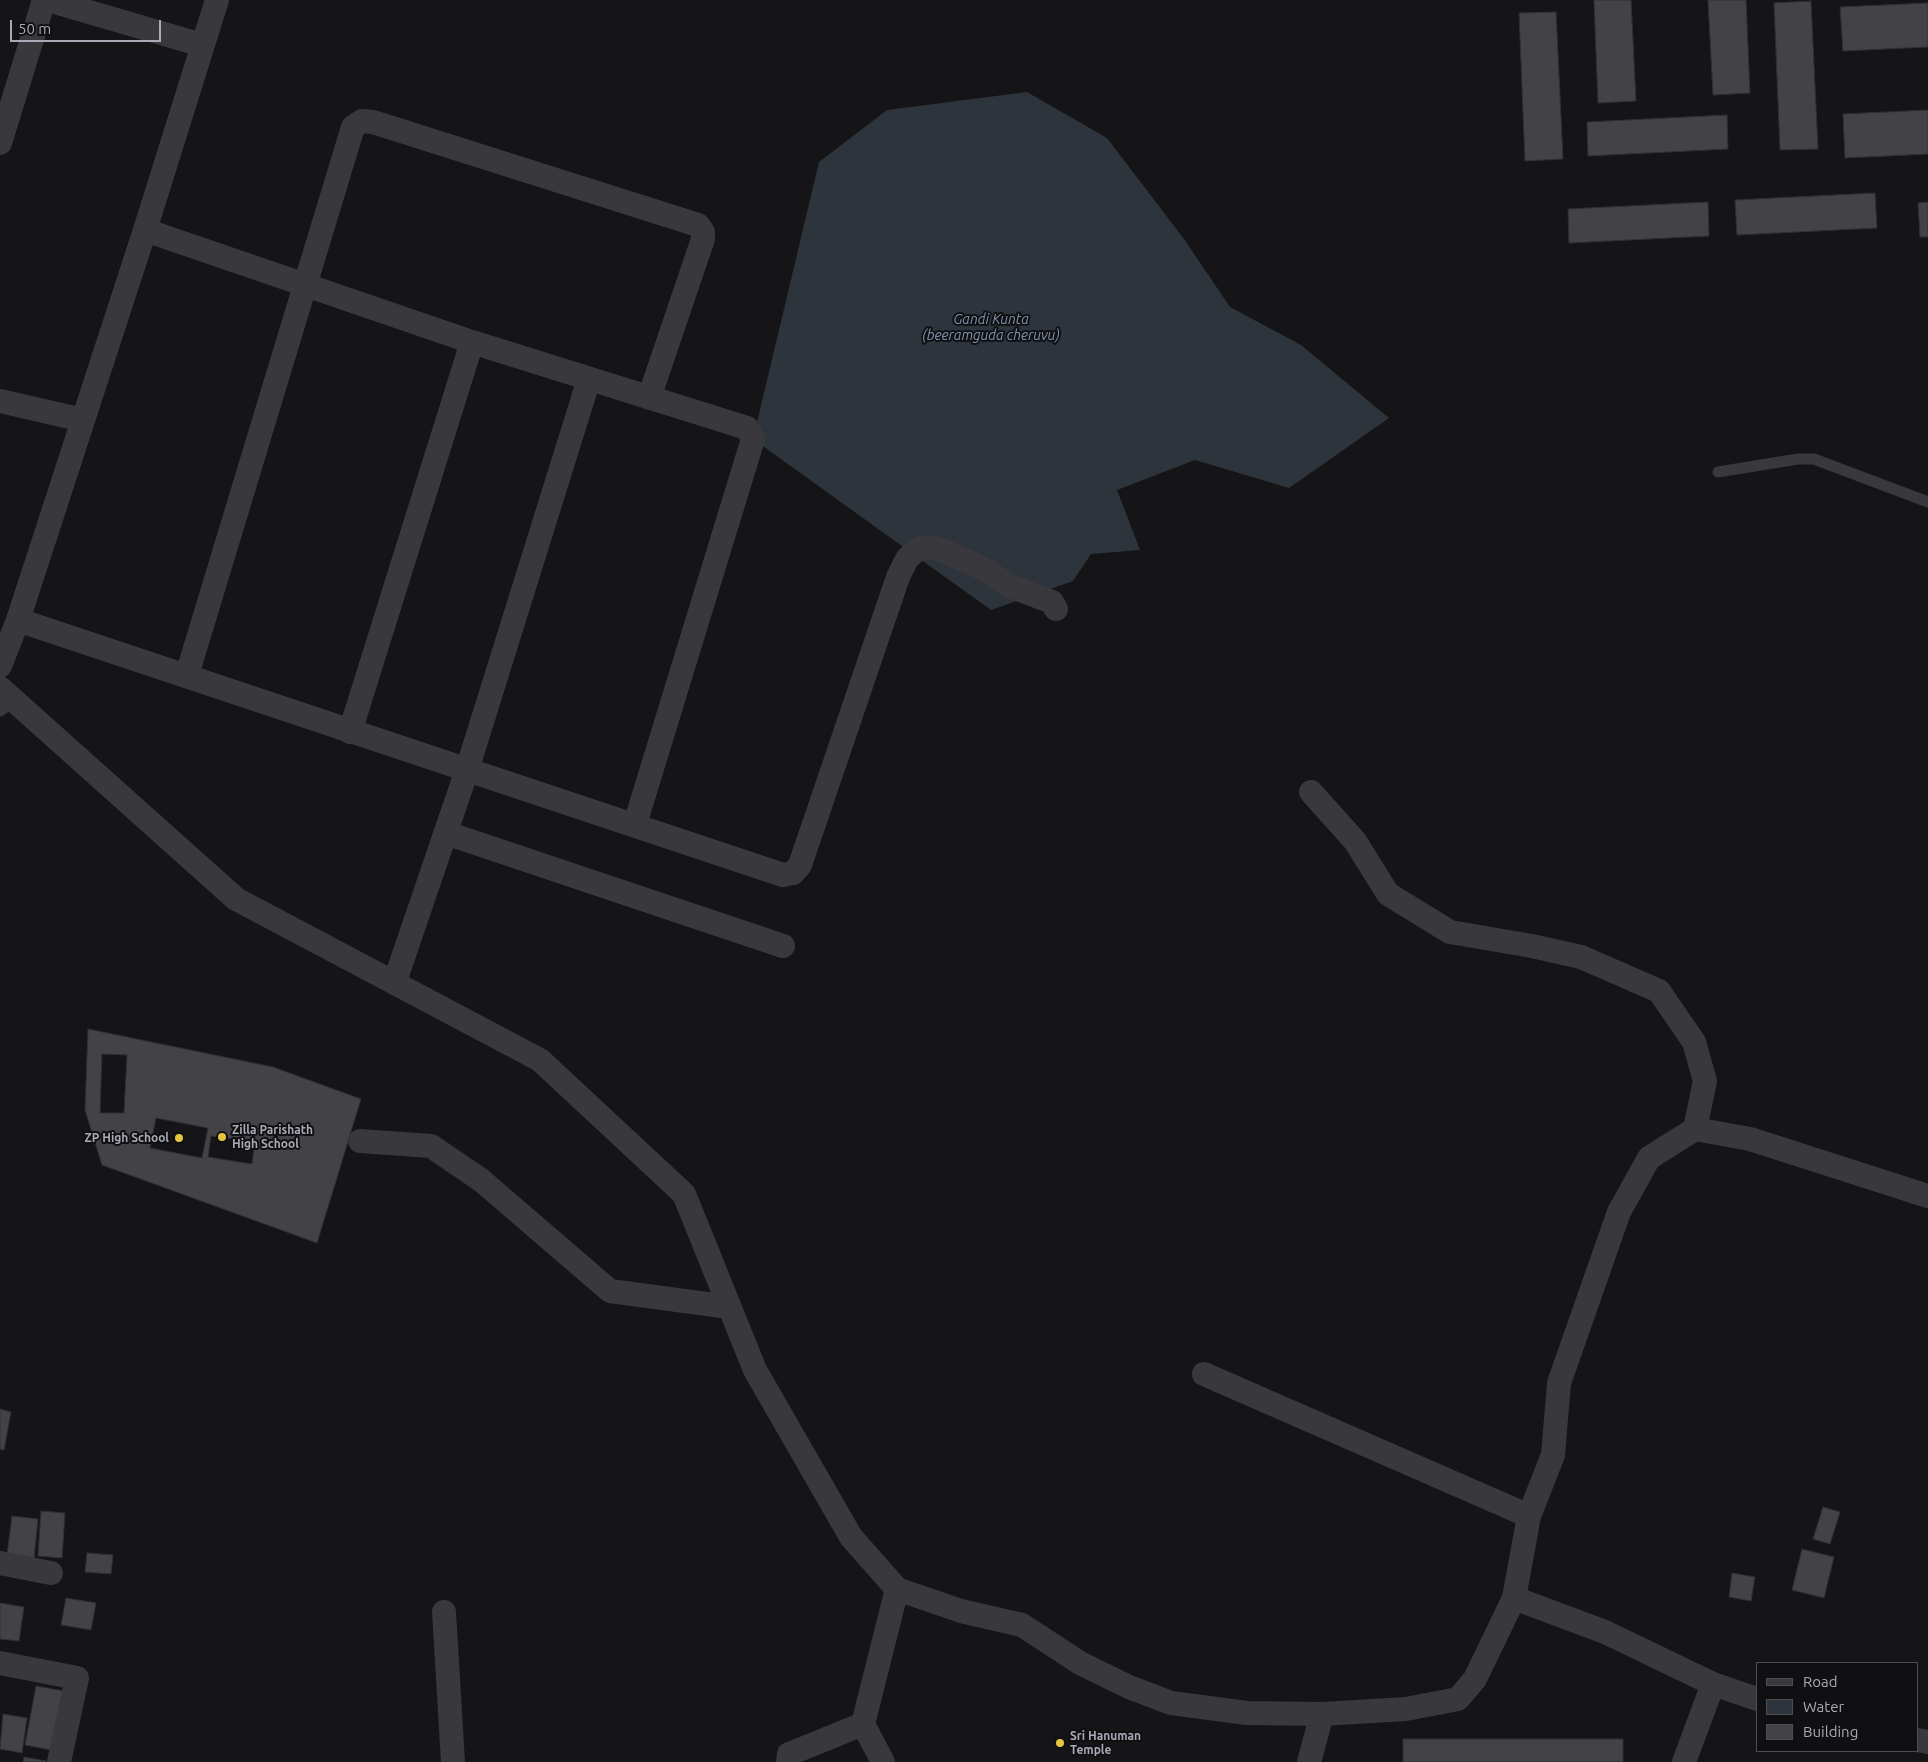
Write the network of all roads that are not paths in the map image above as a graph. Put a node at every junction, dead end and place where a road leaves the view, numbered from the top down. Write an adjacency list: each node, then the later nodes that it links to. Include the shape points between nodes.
1 (46, 0): 3 (street); 4 (street)
2 (217, 0): 3 (street)
3 (202, 44): 5 (street)
4 (0, 143)
5 (146, 230): 6 (street); 11 (street)
6 (306, 284): 7 (street); 9 (street, via 353,127 362,121 374,122 698,225 703,239); 17 (street)
7 (472, 342): 8 (street); 19 (street)
8 (589, 379): 9 (street); 20 (street)
9 (648, 398): 22 (street, via 746,428 753,439)
10 (0, 401): 11 (street)
11 (83, 420): 15 (street)
12 (1718, 472): 13 (lane, via 1814,459)
13 (1928, 502)
14 (1056, 609): 22 (street, via 1052,602 1010,586 984,569 935,548 921,548 907,559 898,577 800,865 793,872 783,875)
15 (18, 620): 16 (street); 17 (street)
16 (0, 666)
17 (187, 675): 19 (street)
18 (5, 700): 25 (street, via 236,899)
19 (350, 732): 20 (street)
20 (467, 770): 22 (street); 23 (street)
21 (1311, 792): 26 (street, via 1355,841 1388,894 1450,932 1581,957 1659,991 1694,1042 1705,1081)
22 (635, 824)
23 (446, 833): 24 (street); 25 (street)
24 (783, 946)
25 (395, 981): 29 (street, via 540,1060 684,1194)
26 (1695, 1129): 28 (street, via 1750,1139); 31 (street, via 1649,1158 1619,1212 1559,1383 1553,1455)
27 (360, 1141): 29 (street, via 432,1146 481,1180 610,1291)
28 (1928, 1196)
29 (729, 1307): 34 (street, via 754,1370 851,1537)
30 (1204, 1374): 31 (street)
31 (1529, 1516): 35 (street)
32 (0, 1563): 33 (street)
33 (51, 1573)
34 (897, 1589): 40 (street, via 961,1611 1022,1625 1080,1663 1128,1687 1172,1703 1247,1713); 41 (street)
35 (1514, 1598): 38 (street, via 1605,1632); 40 (street, via 1475,1679 1458,1699 1406,1709)
36 (444, 1612): 43 (street)
37 (0, 1663): 42 (street, via 77,1678)
38 (1713, 1684): 39 (street); 47 (street)
39 (1756, 1699)
40 (1322, 1714): 46 (street)
41 (863, 1724): 44 (street, via 790,1754); 45 (street)
42 (59, 1762)
43 (452, 1762)
44 (788, 1762)
45 (883, 1762)
46 (1309, 1762)
47 (1684, 1762)

